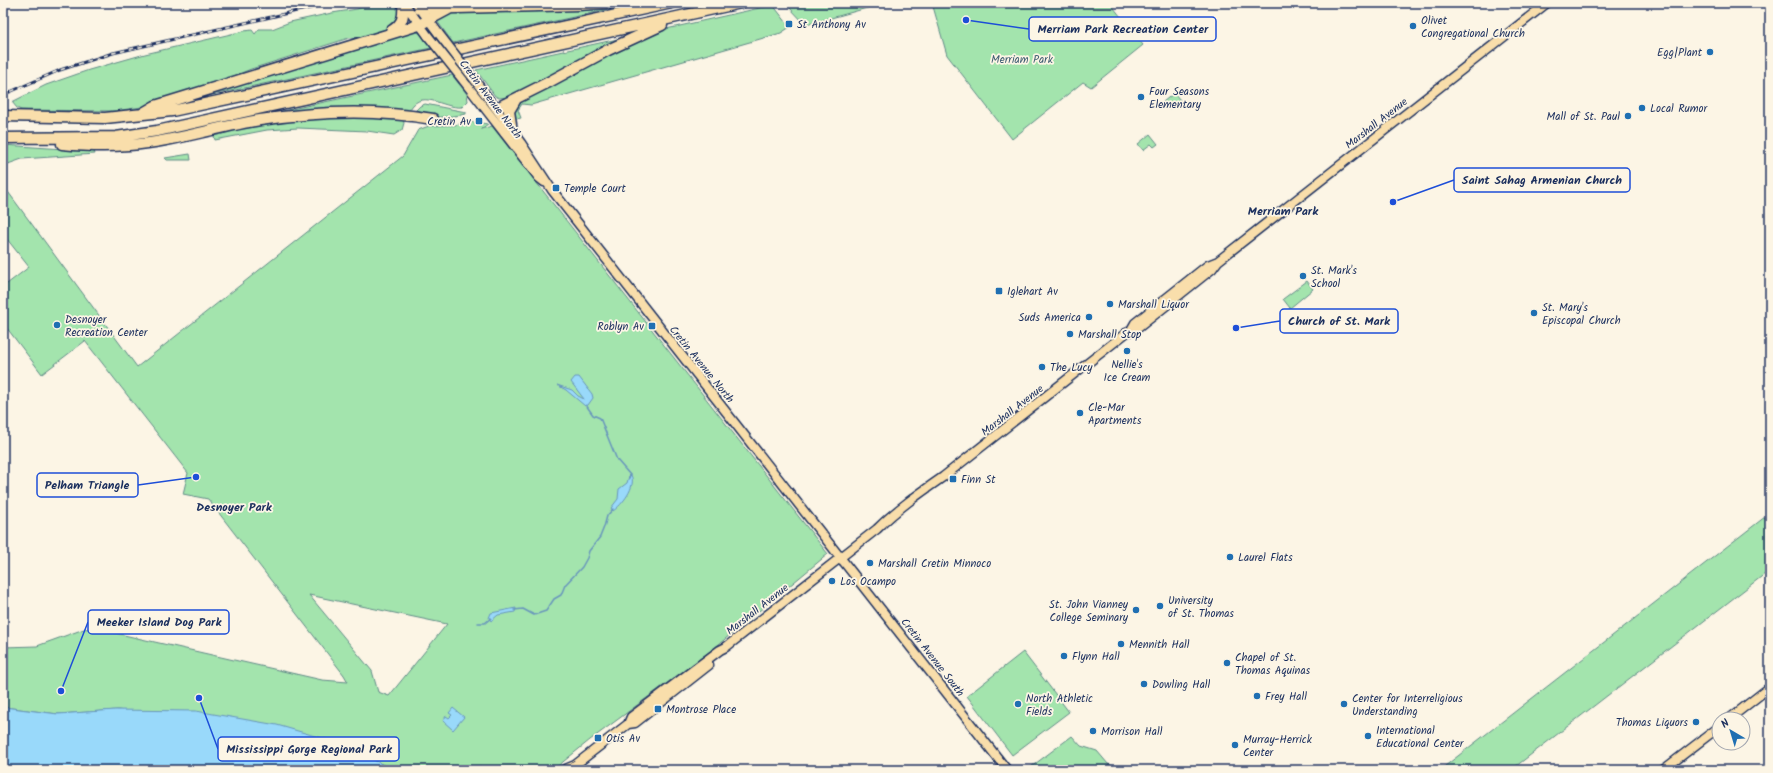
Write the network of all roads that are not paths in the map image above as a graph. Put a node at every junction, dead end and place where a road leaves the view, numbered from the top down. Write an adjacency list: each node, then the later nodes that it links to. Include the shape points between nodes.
1 (404, 3): 9 (main road); 10 (highway, via 404,15 399,26 391,32)
2 (610, 3): 7 (highway)
3 (672, 3): 14 (highway, via 223,101)
4 (741, 3): 8 (highway)
5 (1547, 3): 20 (main road, Marshall Avenue, via 1218,261 1208,265 1134,322 1131,330)
6 (418, 6): 7 (highway); 9 (main road)
7 (449, 9): 9 (highway)
8 (674, 18): 11 (highway); 18 (highway, via 157,131 116,137)
9 (424, 23): 10 (highway); 12 (main road, Cretin Avenue North, bridge, via 439,34); 19 (main road, Cretin Avenue North, bridge, via 428,36 539,178)
10 (373, 38): 14 (highway, via 155,106)
11 (516, 99): 12 (highway); 16 (highway, via 509,111)
12 (497, 108): 16 (main road, Cretin Avenue North)
13 (3, 116): 14 (highway, via 77,119)
14 (138, 116)
15 (433, 119): 18 (highway, via 372,112 302,115 258,120 123,146 56,144)
16 (512, 131): 19 (main road, Cretin Avenue North)
17 (3, 138): 18 (highway)
18 (41, 138)
19 (547, 184): 20 (main road, Cretin Avenue North)
20 (840, 558): 24 (main road, Marshall Avenue, via 726,648 631,717 628,724); 26 (main road, Cretin Avenue South)
21 (1770, 687): 22 (main road)
22 (1739, 711)
23 (1711, 733): 27 (main road)
24 (573, 767): 25 (main road, Marshall Avenue)
25 (563, 770)
26 (1007, 770)
27 (1663, 770)

